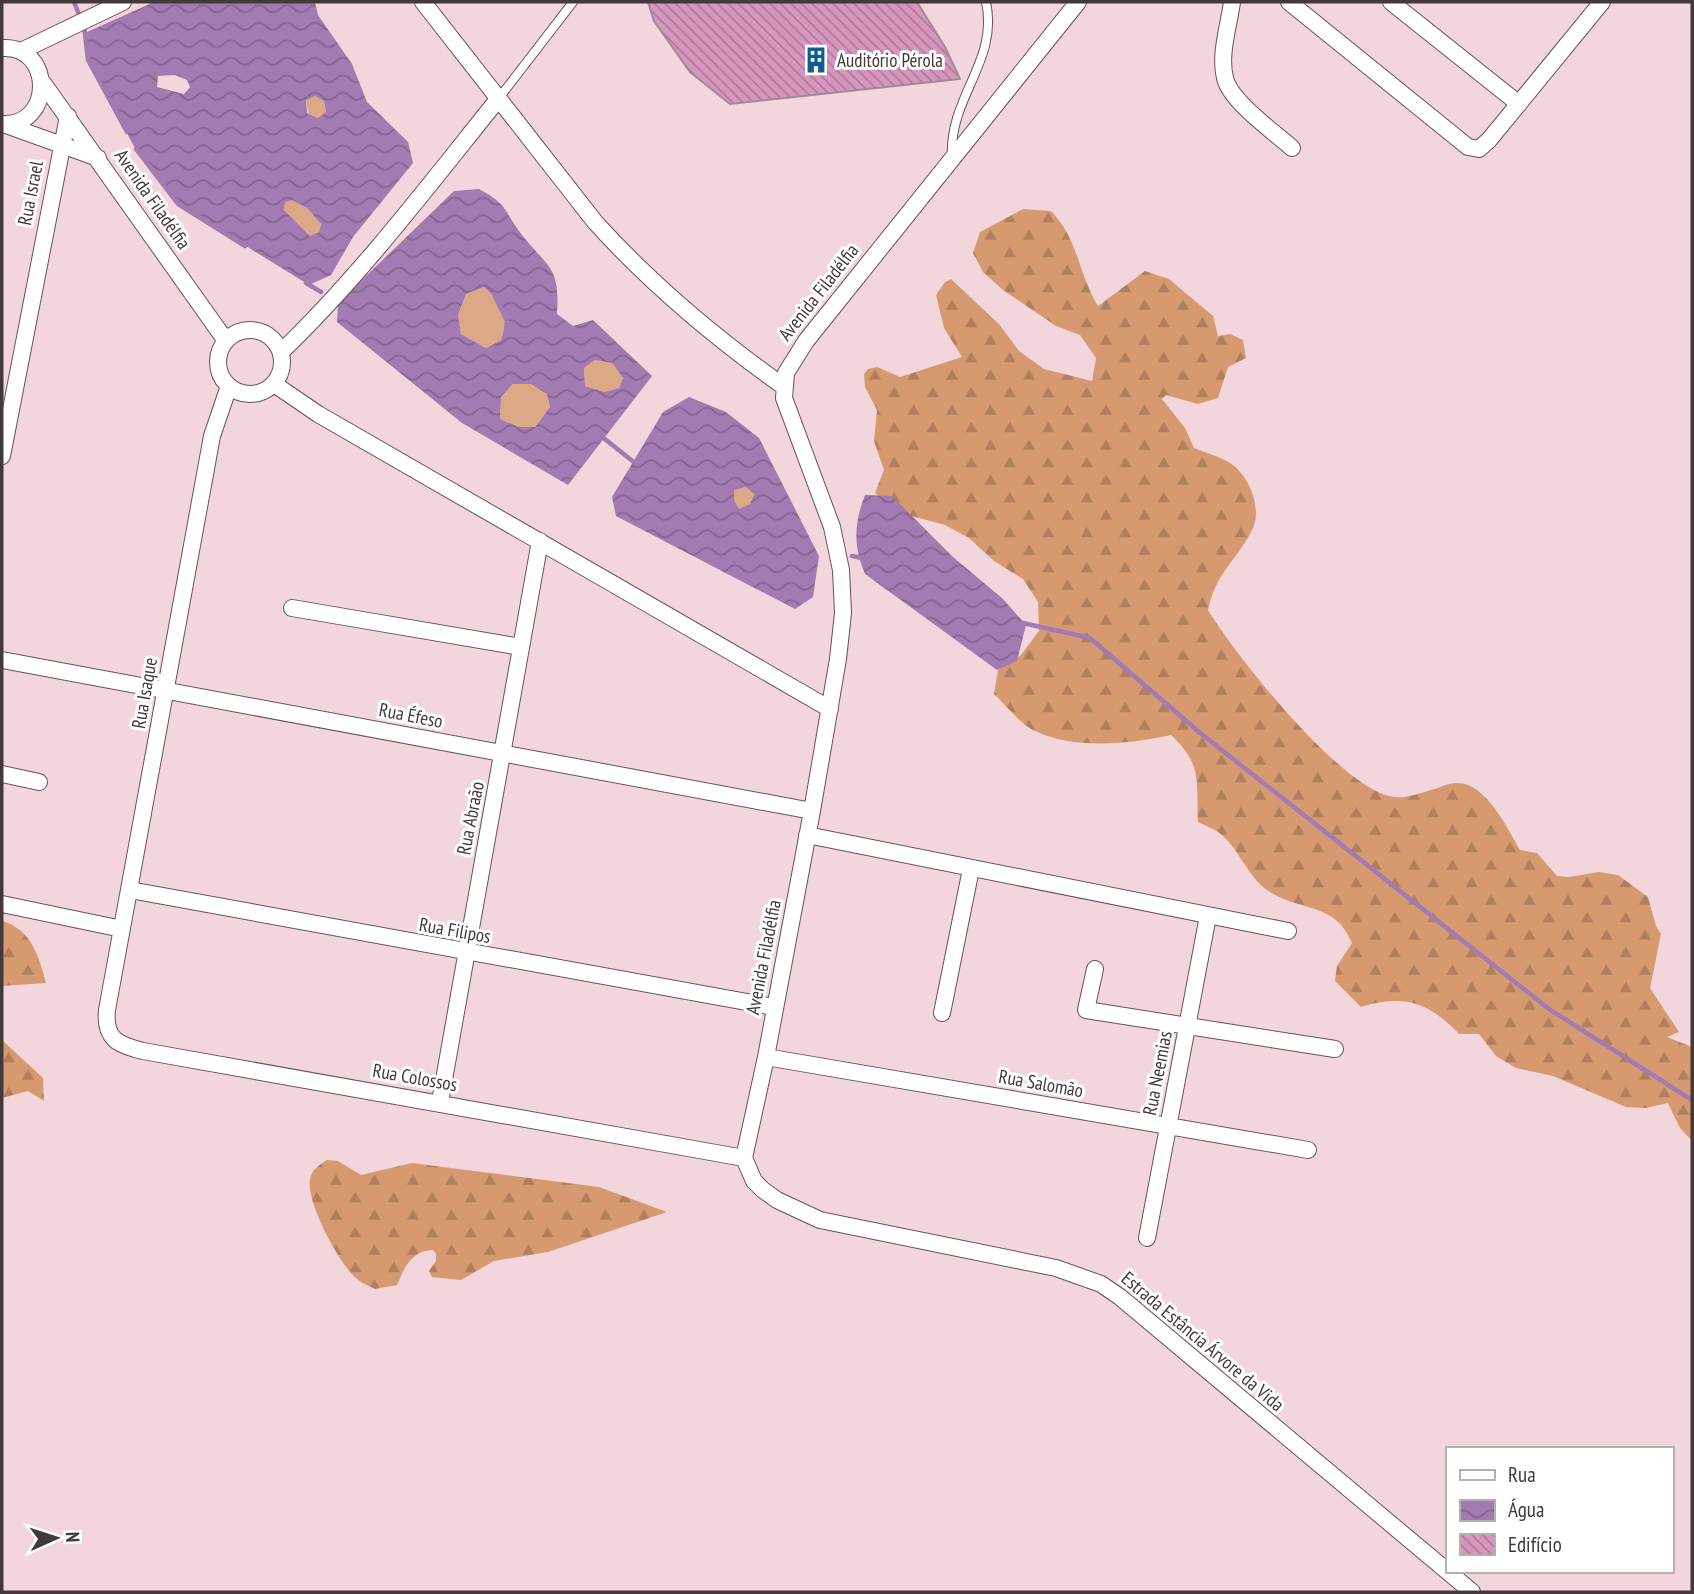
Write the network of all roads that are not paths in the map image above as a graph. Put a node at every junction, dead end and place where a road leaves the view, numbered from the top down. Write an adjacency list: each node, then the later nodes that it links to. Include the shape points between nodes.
1 (123, 2): 11 (street)
2 (423, 2): 13 (street)
3 (573, 2): 13 (lane)
4 (986, 2): 19 (lane, via 990,19 986,47 955,119)
5 (1079, 2): 19 (street, Avenida Filadélfia)
6 (1232, 2): 18 (street, via 1225,81)
7 (1289, 2): 14 (street, via 1468,147 1479,149)
8 (1391, 2): 14 (street)
9 (1602, 2): 14 (street)
10 (2, 48): 11 (street)
11 (21, 51): 12 (street, Avenida Filadélfia, via 32,59)
12 (43, 83): 15 (street, Avenida Filadélfia); 16 (street, via 42,96 29,116)
13 (499, 98): 22 (street, via 390,232); 25 (street, via 625,255 697,322)
14 (1519, 104)
15 (68, 116): 17 (street, Rua Israel); 20 (street, Avenida Filadélfia)
16 (4, 125): 17 (street)
17 (61, 145): 20 (street); 26 (street, Rua Israel)
18 (1292, 149)
19 (953, 156): 25 (street, Avenida Filadélfia, via 806,341)
20 (98, 158): 21 (street, Avenida Filadélfia)
21 (226, 341): 22 (street, via 246,330 257,331 275,342); 24 (street, via 218,364)
22 (281, 352): 23 (street, via 280,374)
23 (274, 384): 24 (street, via 252,394); 27 (street)
24 (229, 386): 31 (street, Rua Isaque, via 212,436)
25 (783, 386): 32 (street, Avenida Filadélfia, via 792,425 832,527 841,570 842,613)
26 (2, 456)
27 (540, 541): 29 (street, Rua Abraão); 32 (street)
28 (292, 608): 29 (street)
29 (521, 647): 33 (street, Rua Abraão)
30 (2, 660): 31 (street, Rua Éfeso)
31 (166, 690): 33 (street, Rua Éfeso); 39 (street, Rua Isaque)
32 (830, 709): 36 (street, Avenida Filadélfia)
33 (503, 753): 36 (street, Rua Éfeso); 44 (street, Rua Abraão)
34 (2, 774): 35 (street)
35 (39, 782)
36 (812, 810): 37 (street, Avenida Filadélfia)
37 (807, 835): 38 (street); 46 (street, Avenida Filadélfia)
38 (971, 869): 41 (street); 48 (street)
39 (130, 890): 42 (street, Rua Isaque); 44 (street, Rua Filipos)
40 (2, 904): 42 (street)
41 (1208, 916): 43 (street); 49 (street, Rua Neemias)
42 (122, 929): 47 (street, Rua Isaque)
43 (1288, 931)
44 (466, 953): 46 (street, Rua Filipos); 52 (street, Rua Abraão)
45 (1095, 969): 49 (street, via 1086,1010)
46 (774, 1007): 51 (street, Avenida Filadélfia)
47 (107, 1010): 52 (street, Rua Colossos, via 107,1031 125,1046)
48 (942, 1013)
49 (1187, 1026): 50 (street); 53 (street, Rua Neemias)
50 (1335, 1049)
51 (766, 1057): 53 (street, Rua Salomão); 55 (street, Avenida Filadélfia)
52 (440, 1102): 55 (street, Rua Colossos)
53 (1168, 1127): 54 (street, Rua Salomão); 56 (street, Rua Neemias)
54 (1308, 1150)
55 (744, 1158): 57 (street, Estrada Estância Árvore da Vida, via 754,1181 777,1200 844,1226 1056,1268 1101,1284)
56 (1147, 1238)
57 (1446, 1570)
58 (1449, 1573): 59 (street, Estrada Estância Árvore da Vida)
59 (1472, 1592)

